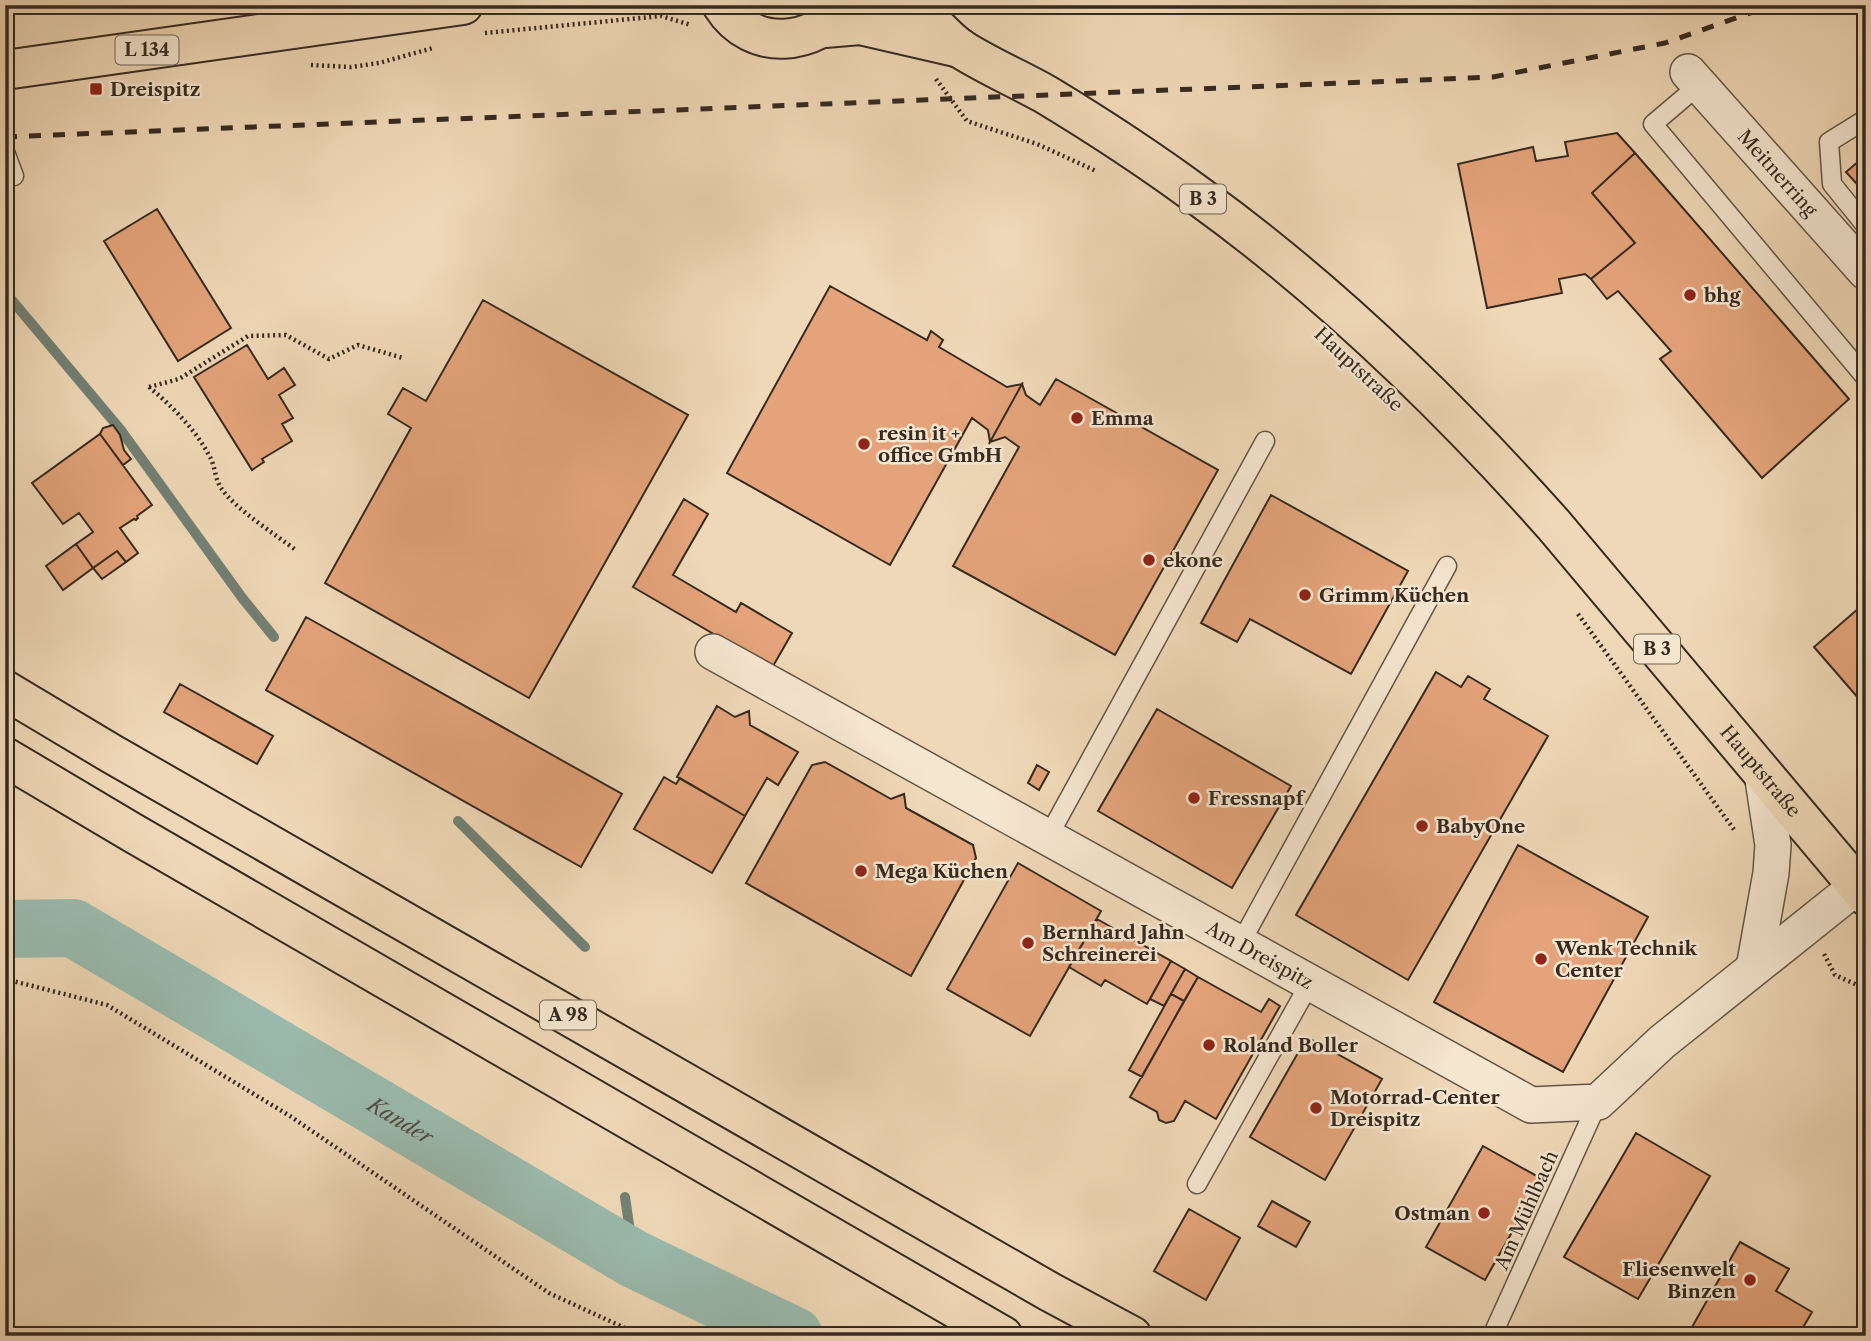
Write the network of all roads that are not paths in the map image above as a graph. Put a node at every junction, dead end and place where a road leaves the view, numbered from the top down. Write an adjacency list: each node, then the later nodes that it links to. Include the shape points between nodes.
1 (463, 5): 6 (main road, L 134)
2 (915, 5): 5 (main road, Hauptstraße / B 3)
3 (713, 12): 4 (main road, Hauptstraße / B 3, via 750,31 780,39 811,35)
4 (836, 17): 5 (main road, Hauptstraße / B 3)
5 (960, 48): 19 (main road, Hauptstraße / B 3, via 1144,158 1294,268 1502,467)
6 (5, 70)
7 (1693, 78): 12 (street, Meitnerring); 13 (lane, via 1653,124)
8 (1866, 119): 11 (lane, via 1829,142 1832,184)
9 (5, 152): 10 (lane)
10 (14, 176)
11 (1866, 226)
12 (1866, 272)
13 (1866, 378)
14 (1265, 441): 20 (lane)
15 (1447, 566): 22 (lane)
16 (713, 652): 20 (street, Am Dreispitz)
17 (5, 690): 28 (main road, A 98)
18 (5, 757): 27 (main road)
19 (1762, 773): 21 (main road, Hauptstraße / B 3); 23 (street, via 1773,845)
20 (1048, 837): 22 (street, Am Dreispitz)
21 (1863, 887): 23 (street)
22 (1240, 944): 24 (street, Am Dreispitz)
23 (1754, 968): 25 (street, via 1662,1042)
24 (1310, 983): 25 (street, Am Dreispitz, via 1531,1105); 26 (lane)
25 (1598, 1102): 29 (lane, Am Mühlbach)
26 (1197, 1184)
27 (1003, 1336)
28 (1132, 1336)
29 (1492, 1336)

